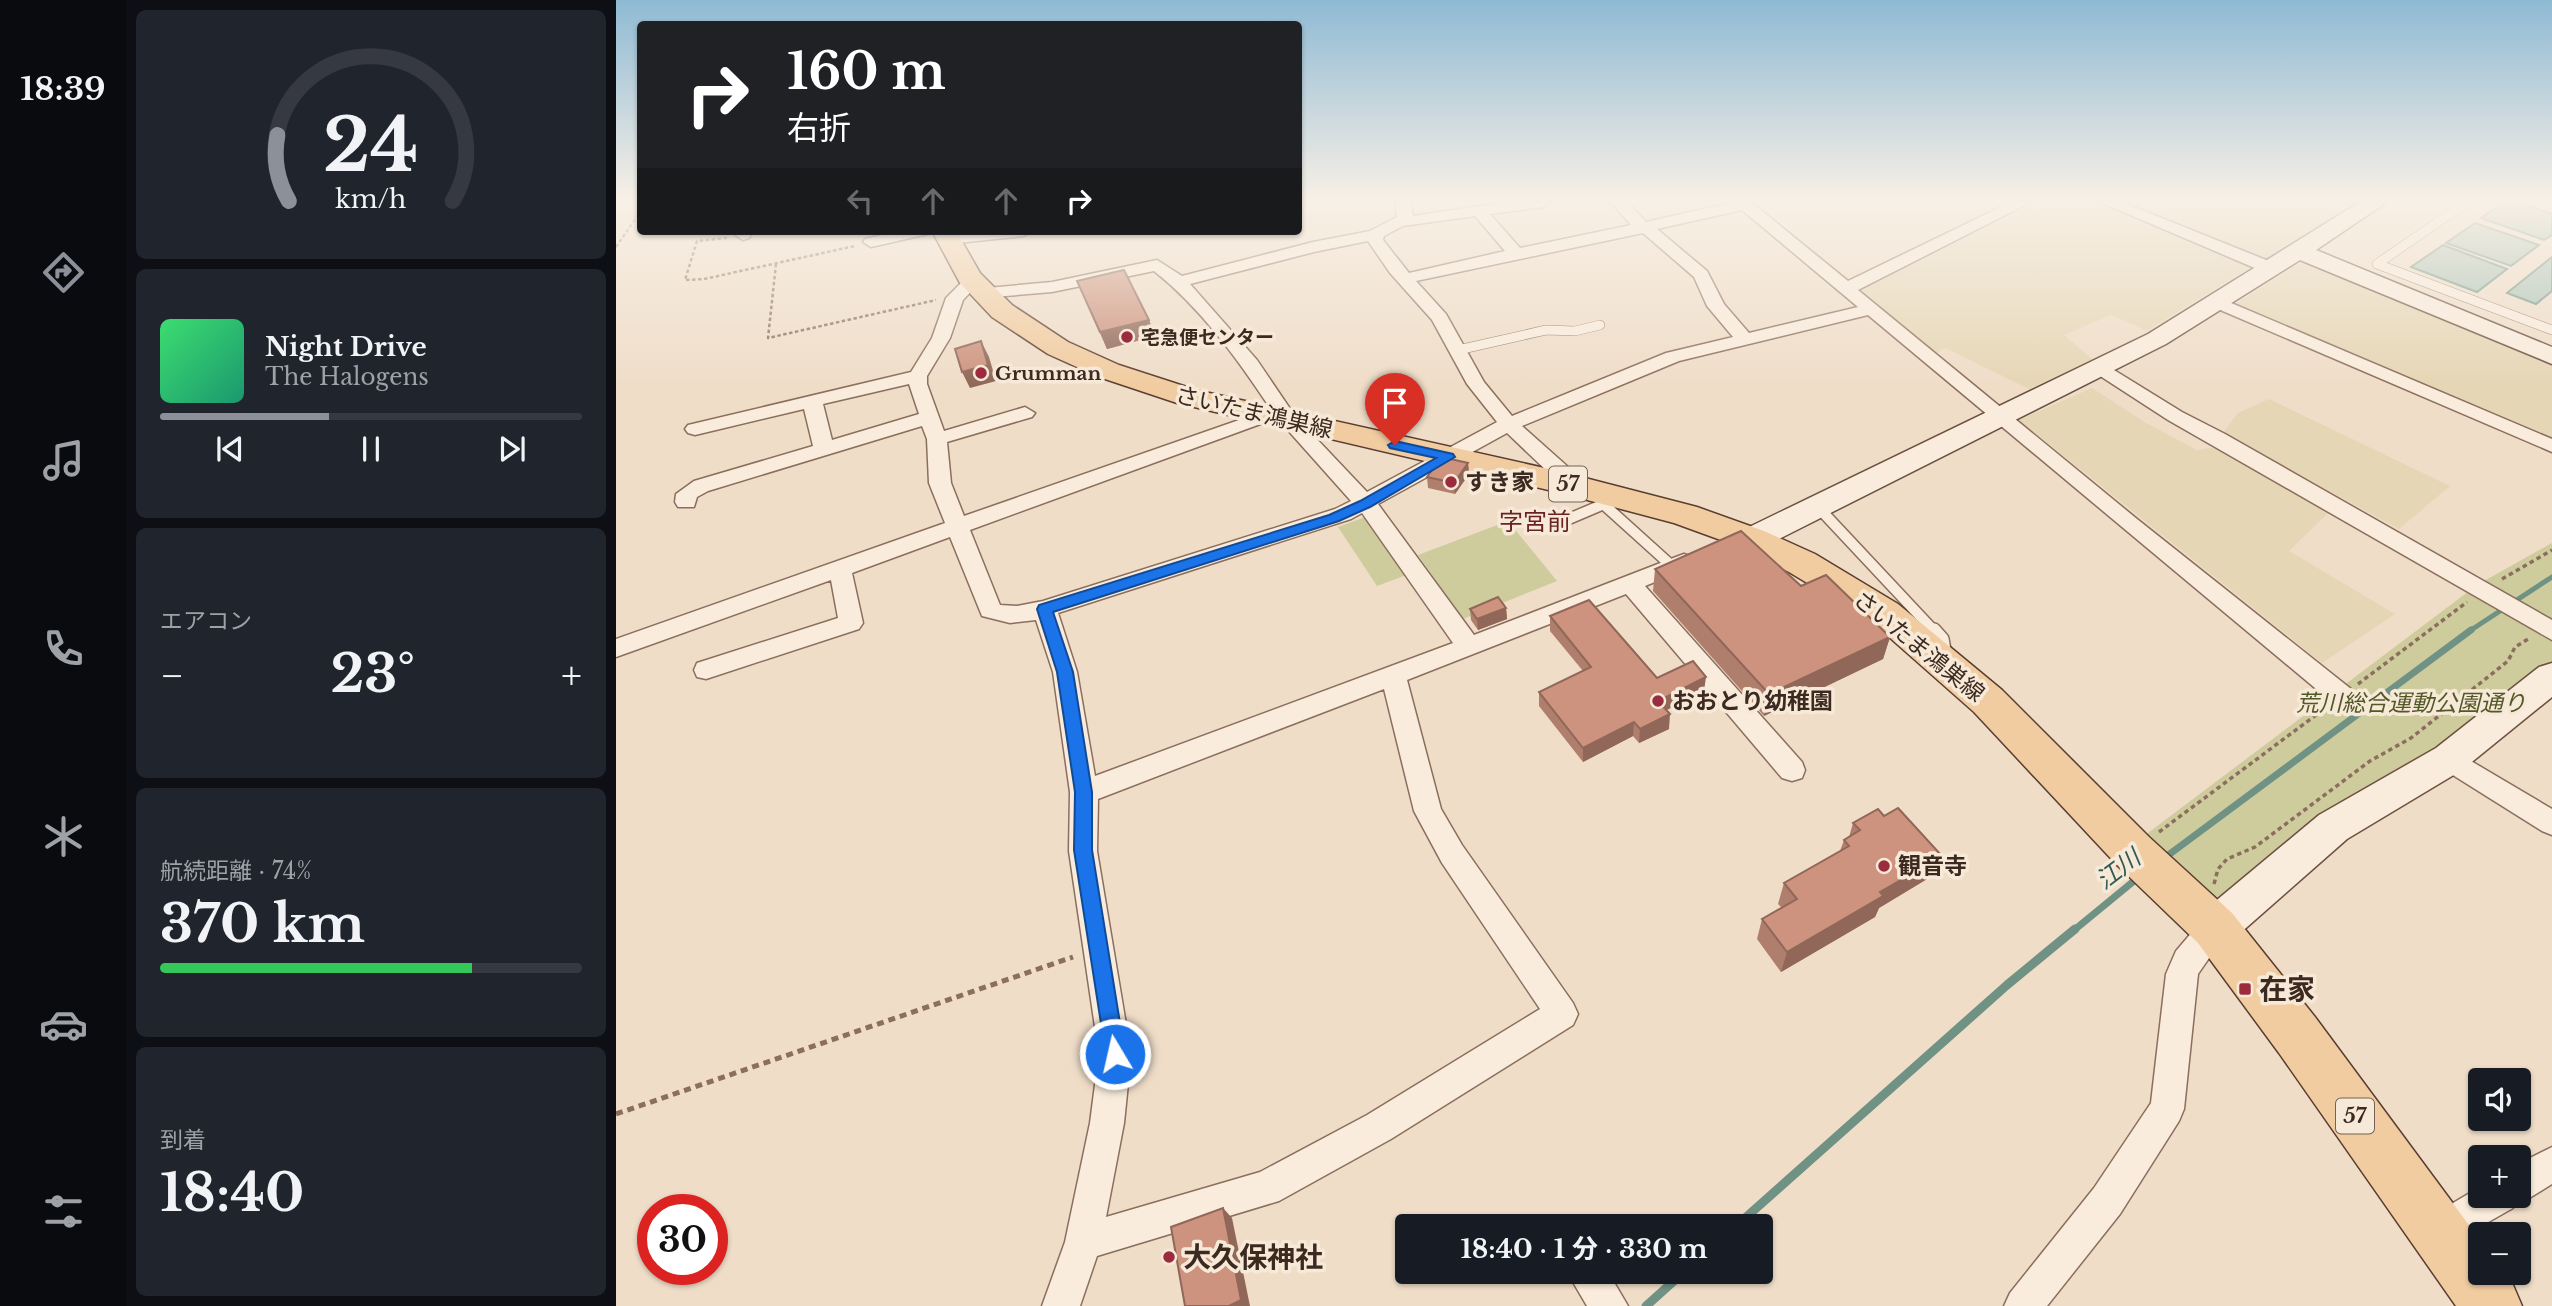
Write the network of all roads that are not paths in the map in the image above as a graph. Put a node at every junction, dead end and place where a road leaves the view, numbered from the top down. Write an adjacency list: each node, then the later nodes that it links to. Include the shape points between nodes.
1 (954, 263): 16 (main road, さいたま鴻巣線 / 57)
2 (1238, 263): 14 (street)
3 (1393, 263): 13 (street)
4 (1470, 263): 13 (street)
5 (1686, 263): 21 (street, via 1701,275 1716,306)
6 (1814, 263): 15 (street)
7 (1899, 263): 15 (street)
8 (2258, 263): 12 (street)
9 (2279, 263): 12 (street)
10 (2328, 263): 23 (street)
11 (2379, 263): 20 (lane)
12 (2270, 268): 17 (street)
13 (1405, 279): 22 (street, via 1440,318)
14 (1179, 282): 16 (street, via 1157,265 1052,287); 29 (street, via 1250,364)
15 (1846, 289): 18 (street)
16 (970, 291): 25 (street); 29 (main road, さいたま鴻巣線 / 57, via 1031,332 1109,372)
17 (2217, 302): 24 (street); 33 (street)
18 (1871, 309): 21 (street); 28 (street)
19 (1600, 325): 22 (lane, via 1575,331 1546,330)
20 (2552, 330)
21 (1743, 338): 30 (street, via 1672,357)
22 (1458, 350): 30 (street, via 1472,379)
23 (2552, 356)
24 (2101, 368): 28 (street); 48 (street, via 2175,416 2494,595)
25 (918, 376): 26 (street); 31 (street)
26 (812, 401): 32 (street); 34 (street)
27 (1025, 413): 31 (street)
28 (2003, 416): 40 (street); 55 (street)
29 (1278, 418): 35 (main road, さいたま鴻巣線 / 57); 39 (street); 42 (street)
30 (1509, 424): 35 (street); 36 (street, via 1560,471)
31 (933, 428): 34 (street); 42 (street, via 938,478)
32 (695, 429)
33 (2552, 446)
34 (824, 448): 38 (street, via 701,486 687,494)
35 (1448, 457): 36 (main road, さいたま鴻巣線 / 57); 39 (street)
36 (1558, 482): 37 (main road, さいたま鴻巣線 / 57)
37 (1602, 498): 41 (lane); 43 (main road, さいたま鴻巣線 / 57, via 1673,511); 44 (lane)
38 (685, 502)
39 (1365, 504): 47 (street, via 1323,522); 49 (street)
40 (1817, 506): 43 (street); 51 (lane, via 1942,639)
41 (1564, 521)
42 (957, 526): 45 (street); 47 (street, via 992,612)
43 (1752, 539): 44 (street); 51 (main road, さいたま鴻巣線 / 57, via 1843,586 1885,613)
44 (1673, 567): 46 (street)
45 (840, 569): 50 (street); 52 (street, via 851,623)
46 (1631, 585): 49 (street); 57 (street)
47 (1045, 609): 58 (street, via 1065,672)
48 (2537, 627)
49 (1469, 647): 53 (street)
50 (616, 648)
51 (1945, 663): 60 (main road, さいたま鴻巣線 / 57, via 2138,856)
52 (706, 670)
53 (1393, 676): 58 (street); 65 (street, via 1428,811 1452,854 1562,1014 1380,1127 1266,1188)
54 (2552, 677): 56 (street)
55 (2342, 696)
56 (2449, 759): 59 (street); 60 (street)
57 (1792, 770)
58 (1084, 792): 65 (street, via 1083,850 1115,1054 1107,1123)
59 (2552, 823)
60 (2200, 901): 64 (main road, さいたま鴻巣線 / 57); 67 (street, via 2182,974 2167,1109 2107,1201)
61 (2552, 1164): 62 (street)
62 (2531, 1176)
63 (2479, 1208): 64 (street)
64 (2439, 1232): 68 (main road, さいたま鴻巣線 / 57)
65 (1083, 1242): 66 (street)
66 (1061, 1306)
67 (2022, 1306)
68 (2492, 1306)

